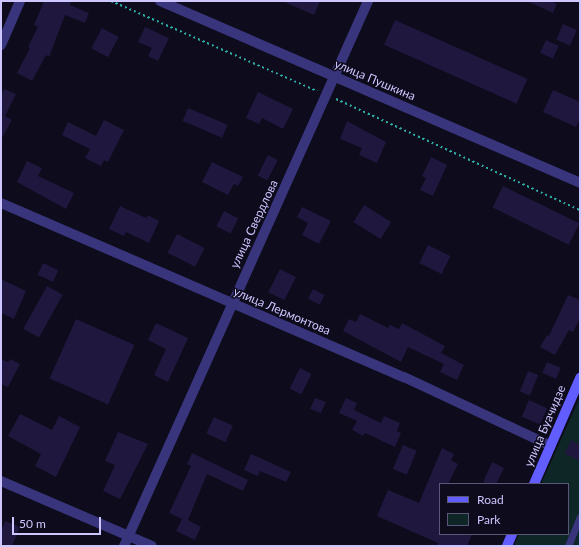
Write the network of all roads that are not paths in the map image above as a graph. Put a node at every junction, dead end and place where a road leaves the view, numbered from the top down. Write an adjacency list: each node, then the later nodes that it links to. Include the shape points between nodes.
1 (20, 1): 4 (street)
2 (160, 1): 5 (street, улица Пушкина)
3 (368, 1): 5 (street, улица Свердлова)
4 (1, 46)
5 (336, 77): 6 (street, улица Пушкина); 8 (street, улица Свердлова)
6 (580, 183)
7 (1, 203): 8 (street, улица Лермонтова)
8 (232, 304): 10 (street, улица Лермонтова, via 404,377); 15 (street, улица Свердлова)
9 (580, 378): 10 (main road, улица Буачидзе)
10 (552, 446): 12 (main road, улица Буачидзе)
11 (1, 481): 15 (street)
12 (534, 483)
13 (580, 517): 19 (lane)
14 (512, 535): 18 (main road)
15 (128, 536): 16 (street, улица Свердлова); 17 (street)
16 (124, 546)
17 (152, 546)
18 (507, 546)
19 (568, 546)

